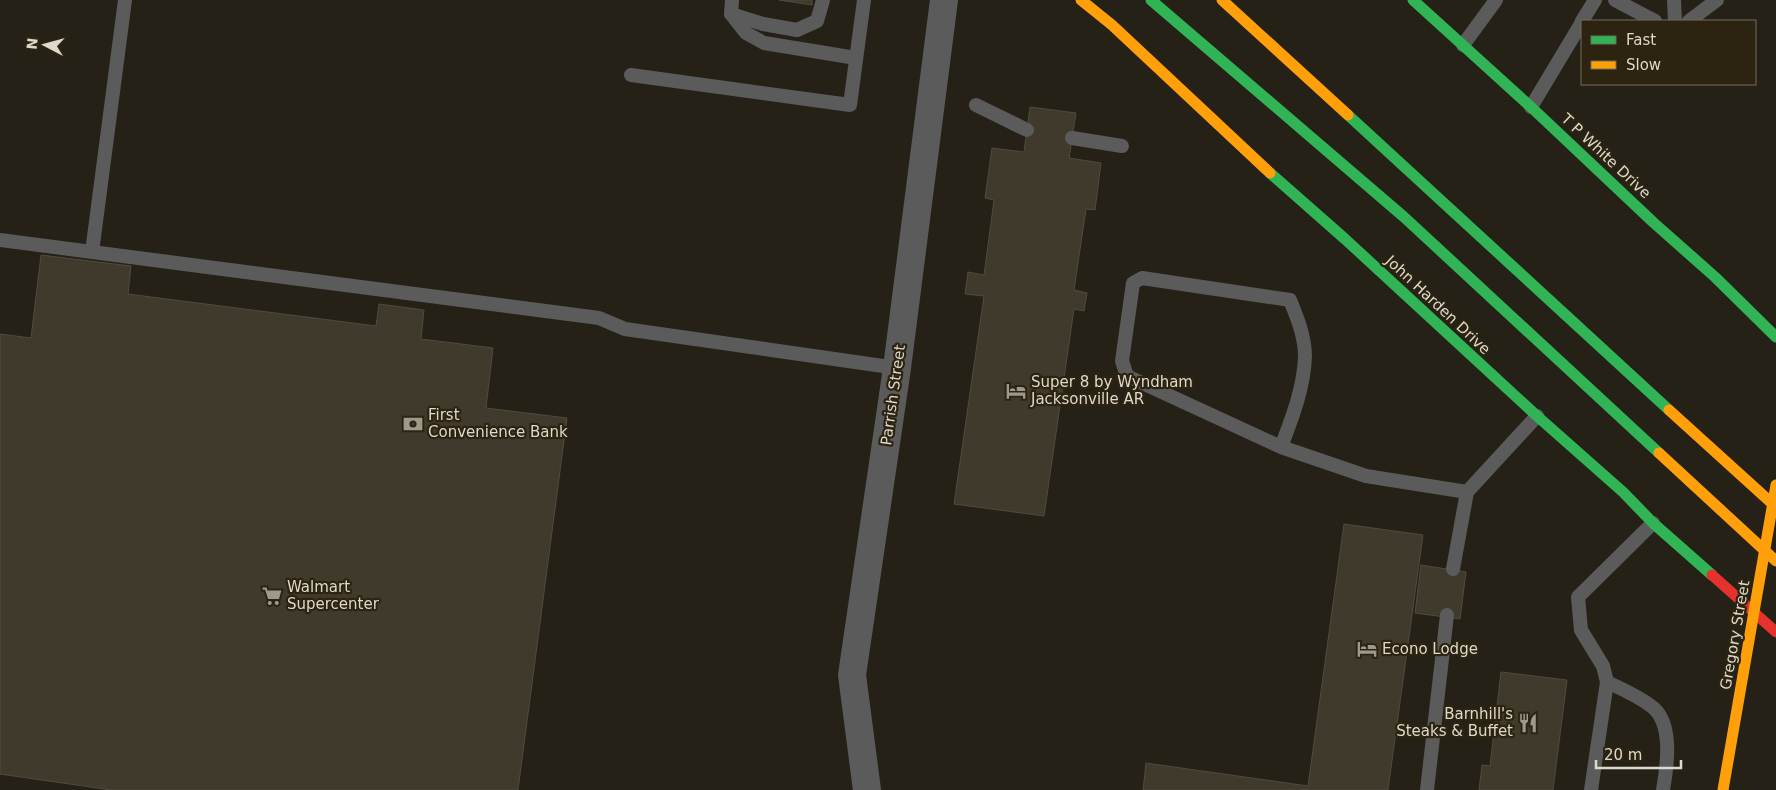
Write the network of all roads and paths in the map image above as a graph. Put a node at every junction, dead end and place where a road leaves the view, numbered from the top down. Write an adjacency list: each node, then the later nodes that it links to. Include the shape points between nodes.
1 (124, 0): 29 (lane)
2 (823, 0): 14 (lane, via 818,21 797,30 764,24)
3 (864, 0): 21 (lane)
4 (944, 0): 31 (street, Parrish Street)
5 (1081, 0): 32 (main road, John Harden Drive)
6 (1151, 0): 38 (main road, via 1404,217)
7 (1222, 0): 36 (main road)
8 (1413, 0): 20 (main road, T P White Drive)
9 (1496, 0): 20 (lane)
10 (1595, 0): 15 (lane)
11 (1615, 0): 16 (lane)
12 (1674, 0): 17 (lane)
13 (1717, 0): 18 (lane)
14 (731, 7): 21 (lane, via 746,33 764,43)
15 (1583, 20)
16 (1653, 20)
17 (1675, 20)
18 (1690, 20)
19 (1581, 23): 24 (lane)
20 (1462, 45): 24 (main road, T P White Drive)
21 (856, 58): 22 (lane, via 850,105)
22 (631, 75)
23 (976, 105): 25 (lane)
24 (1532, 107): 30 (main road, T P White Drive)
25 (1027, 130)
26 (1072, 138): 27 (lane)
27 (1122, 146)
28 (0, 240): 29 (lane)
29 (92, 252): 31 (lane, via 599,318 625,329)
30 (1776, 337)
31 (897, 368): 43 (street, Parrish Street, via 852,675)
32 (1537, 416): 35 (lane); 37 (main road, John Harden Drive)
33 (1281, 447): 33 (lane, via 1127,376 1122,362 1133,282 1142,278 1290,300 1299,321 1305,356 1299,397); 35 (lane, via 1366,476)
34 (1776, 485): 47 (main road, Gregory Street, bridge)
35 (1467, 492): 39 (lane)
36 (1776, 506)
37 (1653, 523): 41 (main road, John Harden Drive); 42 (lane, via 1578,596 1581,630 1603,666)
38 (1776, 561)
39 (1453, 569)
40 (1446, 614): 44 (lane)
41 (1776, 632)
42 (1607, 682): 45 (lane); 46 (lane, via 1653,707 1662,720 1668,740)
43 (867, 790)
44 (1427, 790)
45 (1591, 790)
46 (1663, 790)
47 (1723, 790)

